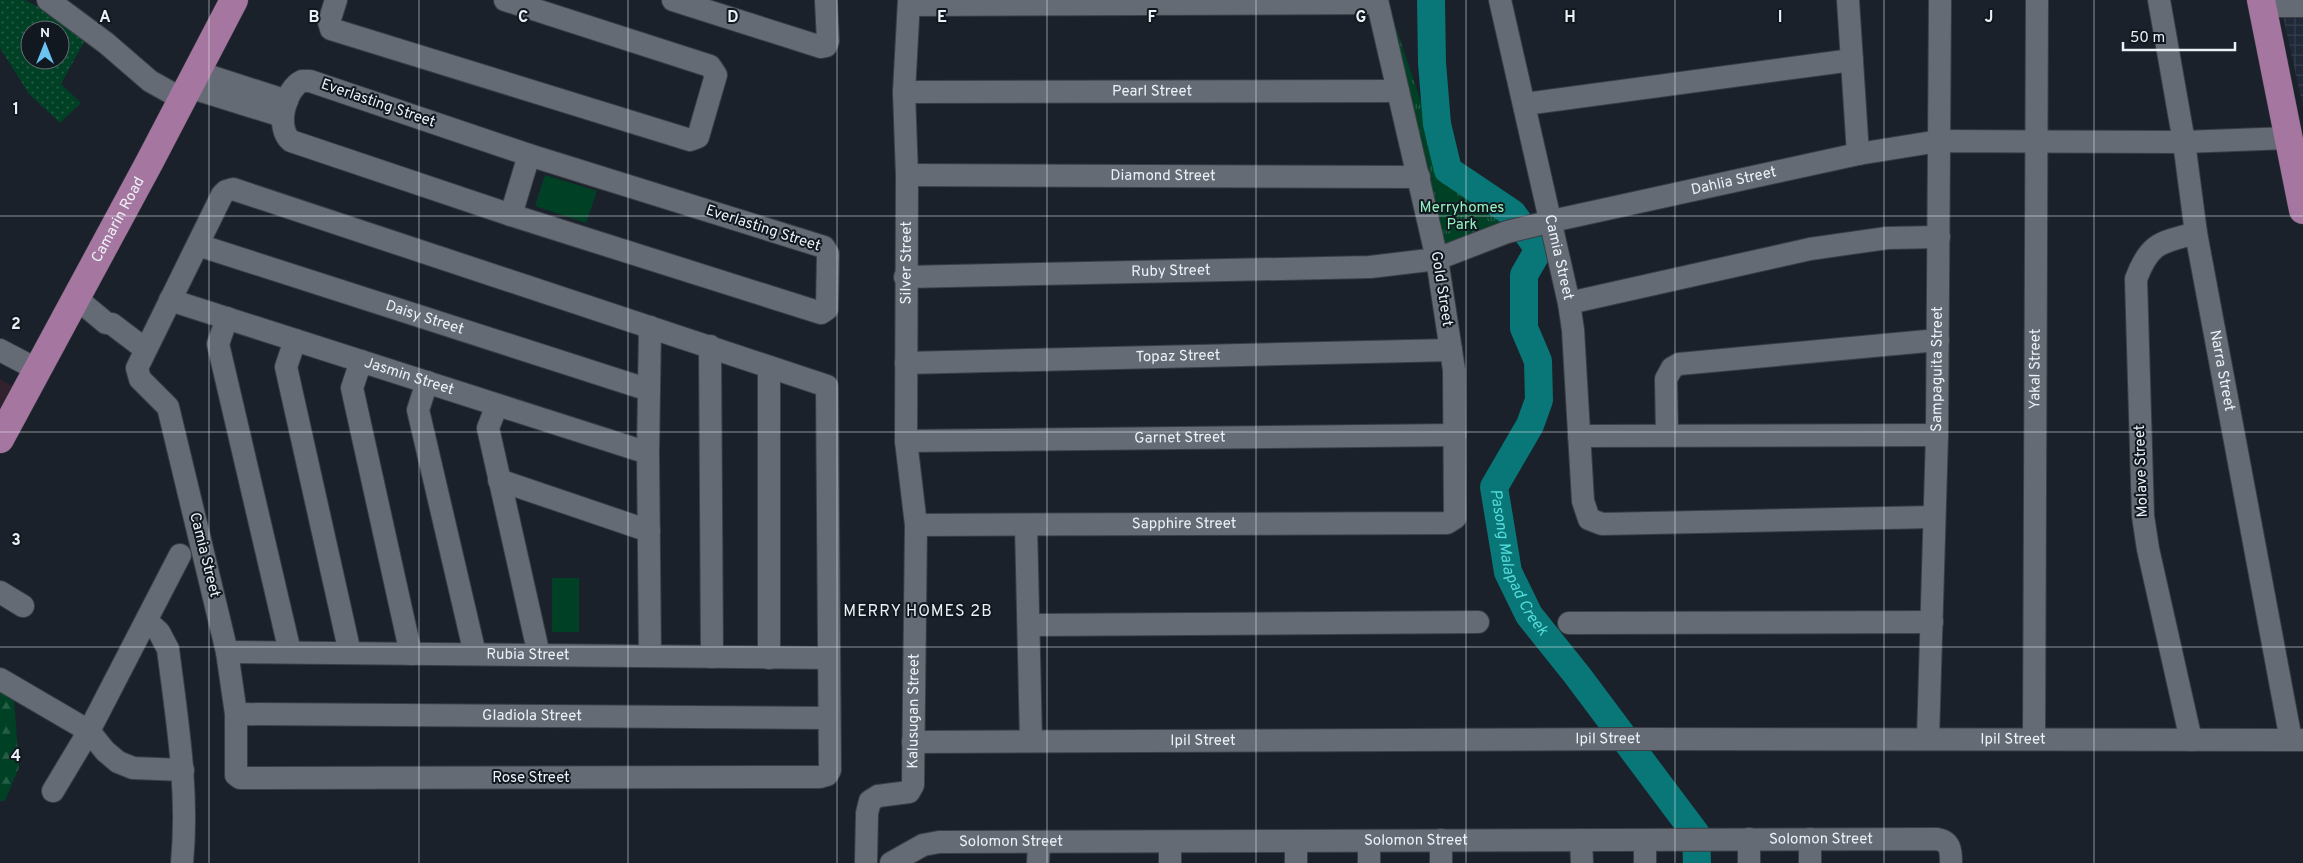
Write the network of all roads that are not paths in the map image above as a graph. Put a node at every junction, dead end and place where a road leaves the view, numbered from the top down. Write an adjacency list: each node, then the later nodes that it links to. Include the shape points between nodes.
1 (48, 0): 17 (street, via 106,43 150,82)
2 (234, 0): 17 (main road, Camarin Road)
3 (336, 0): 4 (street, via 329,22 331,28 690,140 698,137 716,75 710,66)
4 (505, 0)
5 (673, 0): 6 (street, via 822,47 828,42)
6 (826, 0)
7 (1500, 0): 20 (street, Camia Street)
8 (1848, 0): 16 (street)
9 (1940, 0): 23 (street, Sampaguita Street)
10 (2037, 0): 24 (street, Yakal Street)
11 (2159, 0): 25 (street, Narra Street)
12 (1377, 1): 13 (street); 18 (street, Gold Street)
13 (909, 3): 19 (street, Silver Street)
14 (2261, 3): 15 (street); 22 (main road)
15 (2303, 6)
16 (1852, 60): 20 (street); 26 (street)
17 (189, 86): 21 (street); 38 (main road, Camarin Road)
18 (1398, 91): 19 (street, Pearl Street); 29 (street, Gold Street)
19 (904, 92): 28 (street, Silver Street)
20 (1525, 104): 32 (street, Camia Street)
21 (284, 109): 27 (street, Everlasting Street, via 298,83 310,82); 31 (street, Everlasting Street, via 286,137 291,141)
22 (2289, 138): 25 (street, Dahlia Street); 30 (main road)
23 (1939, 141): 24 (street, Dahlia Street); 26 (street, Dahlia Street); 34 (street, Sampaguita Street)
24 (2037, 142): 25 (street, Dahlia Street); 92 (street, Yakal Street)
25 (2184, 142): 33 (street, Narra Street)
26 (1858, 154): 32 (street, Dahlia Street)
27 (530, 155): 31 (street); 31 (street, Everlasting Street, via 824,247 828,254 827,309 821,313)
28 (907, 175): 29 (street, Diamond Street); 37 (street, Silver Street)
29 (1419, 177): 36 (street, Gold Street)
30 (2303, 210)
31 (511, 215)
32 (1544, 223): 36 (street, Dahlia Street, via 1508,232); 40 (street, Camia Street)
33 (2196, 233): 93 (street, Molave Street, via 2159,243 2144,258 2136,279 2143,516); 94 (street, Narra Street)
34 (1939, 238): 40 (street, via 1887,238 1810,249); 44 (street, Sampaguita Street)
35 (198, 245): 39 (street); 42 (street, via 226,191 233,189); 54 (street, Daisy Street)
36 (1437, 259): 37 (street, Ruby Street, via 1370,267); 48 (street, Gold Street)
37 (905, 277): 50 (street, Silver Street)
38 (77, 295): 46 (street, via 106,323); 52 (main road, Camarin Road)
39 (170, 300): 41 (street, Jasmin Street); 46 (street)
40 (1569, 303): 59 (street, Camia Street)
41 (227, 318): 43 (street, Jasmin Street); 78 (street, via 218,344)
42 (650, 327): 45 (street); 54 (street)
43 (295, 340): 49 (street, Jasmin Street); 79 (street, via 286,367)
44 (1938, 340): 57 (street, via 1679,364 1672,368 1666,379); 58 (street, Sampaguita Street)
45 (710, 346): 51 (street); 84 (street)
46 (145, 349): 77 (street, Camia Street, via 137,374 168,407)
47 (0, 350): 52 (street)
48 (1451, 350): 50 (street, Topaz Street); 56 (street, Gold Street)
49 (361, 361): 53 (street, Jasmin Street); 80 (street, via 352,388)
50 (906, 363): 61 (street, Silver Street)
51 (769, 367): 85 (street); 86 (street, via 827,386)
52 (38, 370): 60 (main road, Camarin Road)
53 (428, 382): 55 (street, Jasmin Street); 81 (street, via 418,410)
54 (649, 390): 62 (street)
55 (497, 405): 62 (street, Jasmin Street); 63 (street, via 488,428)
56 (1454, 435): 61 (street, Garnet Street); 65 (street, Gold Street, via 1455,518)
57 (1667, 435): 58 (street); 59 (street)
58 (1937, 435): 64 (street, Sampaguita Street)
59 (1580, 436): 64 (street, Camia Street, via 1583,502 1589,519 1602,524)
60 (0, 439)
61 (906, 441): 66 (street, Silver Street)
62 (648, 453): 68 (street)
63 (499, 480): 68 (street); 82 (street)
64 (1933, 517): 74 (street, Sampaguita Street)
65 (1451, 522): 67 (street, Sapphire Street)
66 (916, 525): 67 (street, Sapphire Street); 96 (street, Kalusugan Street)
67 (1026, 525): 76 (street)
68 (649, 531): 83 (street)
69 (180, 555): 72 (street)
70 (0, 592): 71 (street)
71 (23, 606)
72 (147, 622): 90 (street); 97 (street, via 159,632 168,649)
73 (1478, 622): 76 (street)
74 (1932, 622): 75 (street); 91 (street, Sampaguita Street)
75 (1569, 623)
76 (1030, 625): 95 (street)
77 (227, 652): 78 (street, Rubia Street); 88 (street, Camia Street)
78 (290, 652): 79 (street, Rubia Street)
79 (350, 653): 80 (street, Rubia Street)
80 (411, 654): 81 (street, Rubia Street)
81 (475, 654): 82 (street, Rubia Street)
82 (539, 655): 83 (street, Rubia Street)
83 (650, 656): 84 (street, Rubia Street)
84 (712, 657): 85 (street, Rubia Street)
85 (770, 658): 86 (street, Rubia Street)
86 (828, 658): 89 (street)
87 (0, 679): 90 (street)
88 (236, 714): 89 (street, Gladiola Street); 98 (street, Camia Street)
89 (829, 718): 98 (street, Rose Street, via 830,770 827,775 811,777)
90 (89, 731): 97 (street, via 118,762 133,768); 99 (street)
91 (1928, 739): 92 (street, Ipil Street); 95 (street, Ipil Street)
92 (2034, 739): 93 (street, Ipil Street)
93 (2191, 740): 94 (street, Ipil Street)
94 (2297, 740)
95 (1031, 741): 96 (street, Ipil Street)
96 (913, 742): 112 (street, Kalusugan Street, via 912,790 878,796 870,801)
97 (183, 770): 111 (street, via 186,825)
98 (236, 776)
99 (53, 791)
100 (1749, 839): 101 (street, Solomon Street); 105 (street, Solomon Street); 118 (street)
101 (1810, 839): 109 (street, Solomon Street, via 1936,838); 119 (street)
102 (1369, 840): 103 (street, Solomon Street); 106 (street, Solomon Street); 114 (street)
103 (1441, 840): 104 (street, Solomon Street); 115 (street)
104 (1581, 840): 105 (street, Solomon Street); 116 (street)
105 (1645, 840): 117 (street)
106 (1296, 841): 108 (street, Solomon Street); 113 (street)
107 (1038, 852): 108 (street, Solomon Street); 110 (street, Solomon Street, via 930,843)
108 (1170, 852)
109 (1948, 852)
110 (894, 862)
111 (182, 863)
112 (866, 863)
113 (1296, 863)
114 (1369, 863)
115 (1441, 863)
116 (1582, 863)
117 (1645, 863)
118 (1749, 863)
119 (1810, 863)

